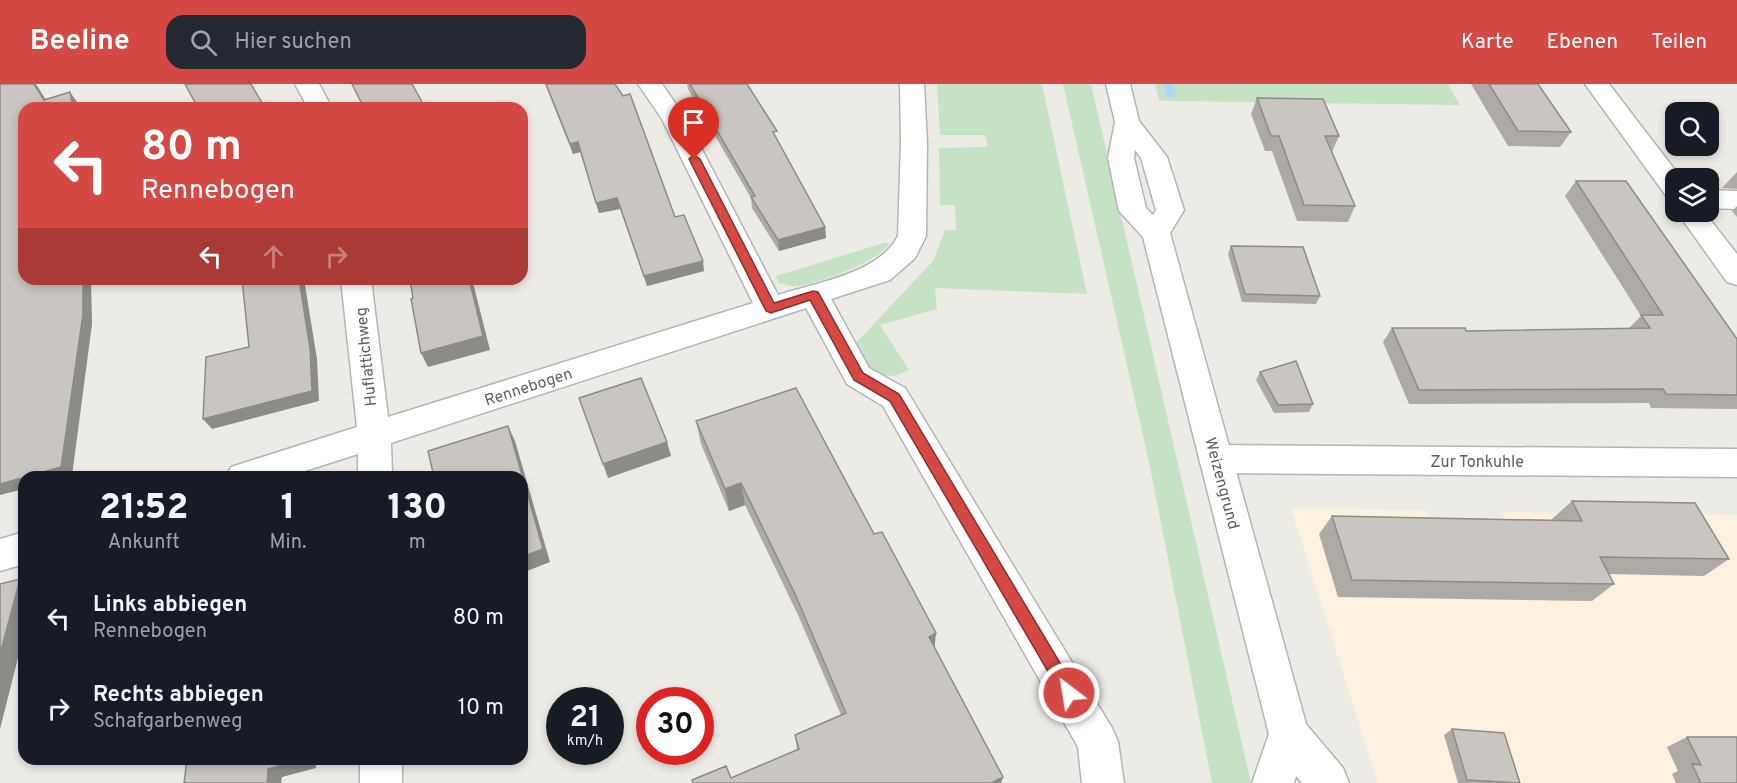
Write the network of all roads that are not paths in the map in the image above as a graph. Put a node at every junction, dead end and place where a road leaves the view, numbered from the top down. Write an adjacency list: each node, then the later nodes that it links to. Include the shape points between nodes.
1 (307, 84): 6 (street)
2 (650, 84): 16 (street, via 674,119)
3 (912, 84): 15 (street, Rennebogen, via 912,237 905,251 880,273)
4 (1118, 84): 7 (street)
5 (1597, 84): 8 (street)
6 (317, 102)
7 (1127, 122): 12 (street, via 1121,158 1132,211); 12 (street, via 1154,157 1170,210)
8 (1665, 176)
9 (1719, 199): 10 (street)
10 (1737, 200)
11 (1697, 222): 13 (street)
12 (1156, 233): 18 (street, Weizengrund)
13 (1737, 275)
14 (357, 285): 17 (street, Huflattichweg)
15 (813, 295): 16 (street, Rennebogen); 27 (street, via 858,376 894,397 1098,741)
16 (771, 308): 17 (street, Rennebogen)
17 (374, 435): 20 (street, Rennebogen); 21 (street, Huflattichweg)
18 (1216, 459): 19 (street, Zur Tonkuhle); 24 (street, Weizengrund)
19 (1737, 463)
20 (262, 471)
21 (375, 471)
22 (18, 550): 23 (street)
23 (0, 555)
24 (1289, 734): 28 (street); 29 (street, Weizengrund)
25 (381, 765): 26 (street)
26 (381, 783)
27 (1103, 783)
28 (1272, 783)
29 (1328, 783)

